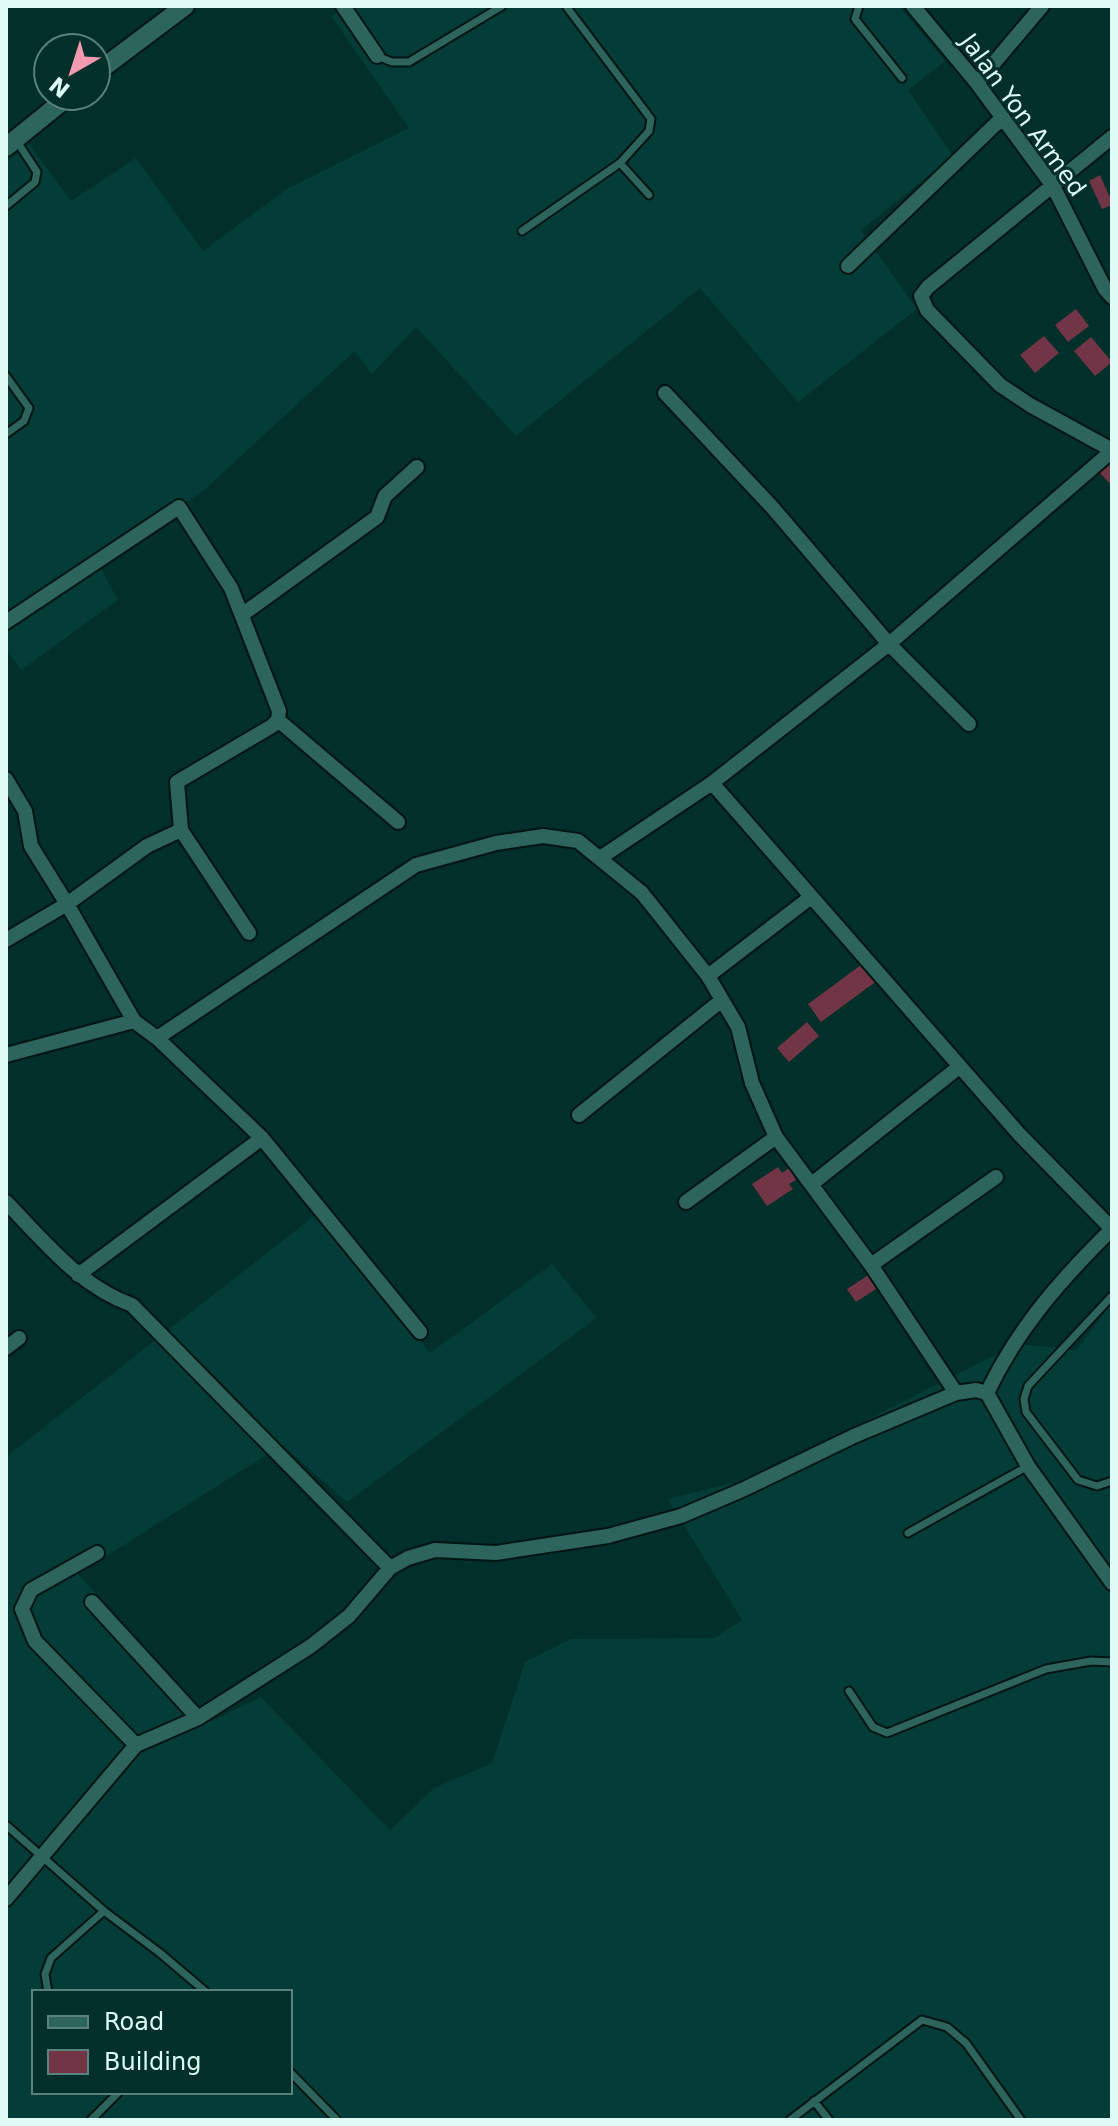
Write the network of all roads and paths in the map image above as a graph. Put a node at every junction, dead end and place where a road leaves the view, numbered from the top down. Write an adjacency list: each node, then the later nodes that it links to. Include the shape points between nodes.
1 (185, 6): 9 (street)
2 (343, 6): 8 (street)
3 (502, 6): 8 (lane, via 409,62)
4 (566, 6): 16 (lane, via 651,119 649,131)
5 (859, 6): 10 (lane, via 855,19)
6 (913, 6): 11 (street, Jalan Yon Armed)
7 (1042, 6): 11 (street)
8 (377, 56)
9 (112, 61)
10 (902, 78)
11 (977, 83): 13 (street, Jalan Yon Armed)
12 (50, 112): 15 (street)
13 (1002, 118): 17 (street, Jalan Yon Armed); 21 (street)
14 (1112, 137): 17 (street)
15 (11, 144): 19 (lane, via 37,172 35,182)
16 (620, 163): 18 (lane); 20 (lane)
17 (1053, 186): 22 (street, Jalan Yon Armed); 26 (street, via 921,296 927,310 1000,385)
18 (649, 195)
19 (6, 206)
20 (522, 231)
21 (848, 266)
22 (1112, 297)
23 (6, 376): 25 (lane, via 29,408 24,421)
24 (665, 393): 30 (street)
25 (6, 434)
26 (1112, 450): 30 (street)
27 (417, 467): 28 (street, via 388,492 377,517)
28 (243, 614): 29 (street, via 179,507); 31 (street)
29 (6, 622)
30 (889, 644): 32 (street); 34 (street)
31 (278, 720): 35 (street); 36 (street, via 177,782)
32 (969, 724)
33 (6, 779): 39 (street, via 25,811 31,846)
34 (712, 783): 37 (street); 38 (street)
35 (398, 822)
36 (181, 830): 39 (street, via 147,846); 40 (street)
37 (600, 858): 42 (street, via 642,893); 45 (street, via 578,841 543,836 416,865)
38 (811, 897): 42 (street); 47 (street)
39 (67, 904): 41 (street); 44 (street)
40 (249, 933)
41 (6, 940)
42 (708, 976): 43 (street)
43 (722, 1000): 48 (street); 49 (street, via 738,1027 752,1083)
44 (134, 1021): 45 (street); 46 (street)
45 (157, 1038): 50 (street)
46 (6, 1055)
47 (959, 1067): 52 (street); 55 (street)
48 (579, 1115)
49 (776, 1137): 52 (street); 54 (street)
50 (262, 1138): 57 (street); 59 (street)
51 (996, 1177): 56 (street)
52 (813, 1183): 56 (street)
53 (6, 1202): 57 (street)
54 (686, 1202)
55 (1112, 1229): 63 (street, via 1043,1301)
56 (871, 1265): 62 (street)
57 (78, 1275): 68 (street, via 132,1305)
58 (1112, 1296): 65 (lane, via 1028,1386 1024,1399 1026,1412 1078,1480 1097,1486)
59 (420, 1332)
60 (19, 1338): 61 (street)
61 (6, 1348)
62 (956, 1393): 63 (street); 68 (street, via 681,1516 608,1536 496,1553 435,1550)
63 (987, 1393): 64 (street)
64 (1028, 1466): 66 (lane); 69 (street)
65 (1112, 1481)
66 (908, 1533)
67 (97, 1553): 74 (street, via 31,1590 22,1609 35,1641)
68 (390, 1568): 73 (street, via 349,1616 311,1646)
69 (1112, 1583)
70 (92, 1602): 73 (street)
71 (1112, 1662): 72 (lane, via 1046,1669 887,1733 873,1727)
72 (849, 1691)
73 (198, 1718): 74 (street)
74 (136, 1745): 76 (street)
75 (6, 1825): 76 (lane)
76 (41, 1856): 77 (street); 78 (lane)
77 (6, 1899)
78 (104, 1911): 79 (lane, via 51,1958 45,1974); 80 (lane)
79 (48, 1990)
80 (204, 1990)
81 (292, 2074): 85 (lane)
82 (117, 2094): 84 (lane)
83 (814, 2101): 86 (lane); 87 (lane); 88 (lane, via 922,2020 947,2027 966,2043)
84 (91, 2120)
85 (337, 2120)
86 (790, 2120)
87 (829, 2120)
88 (1021, 2120)

